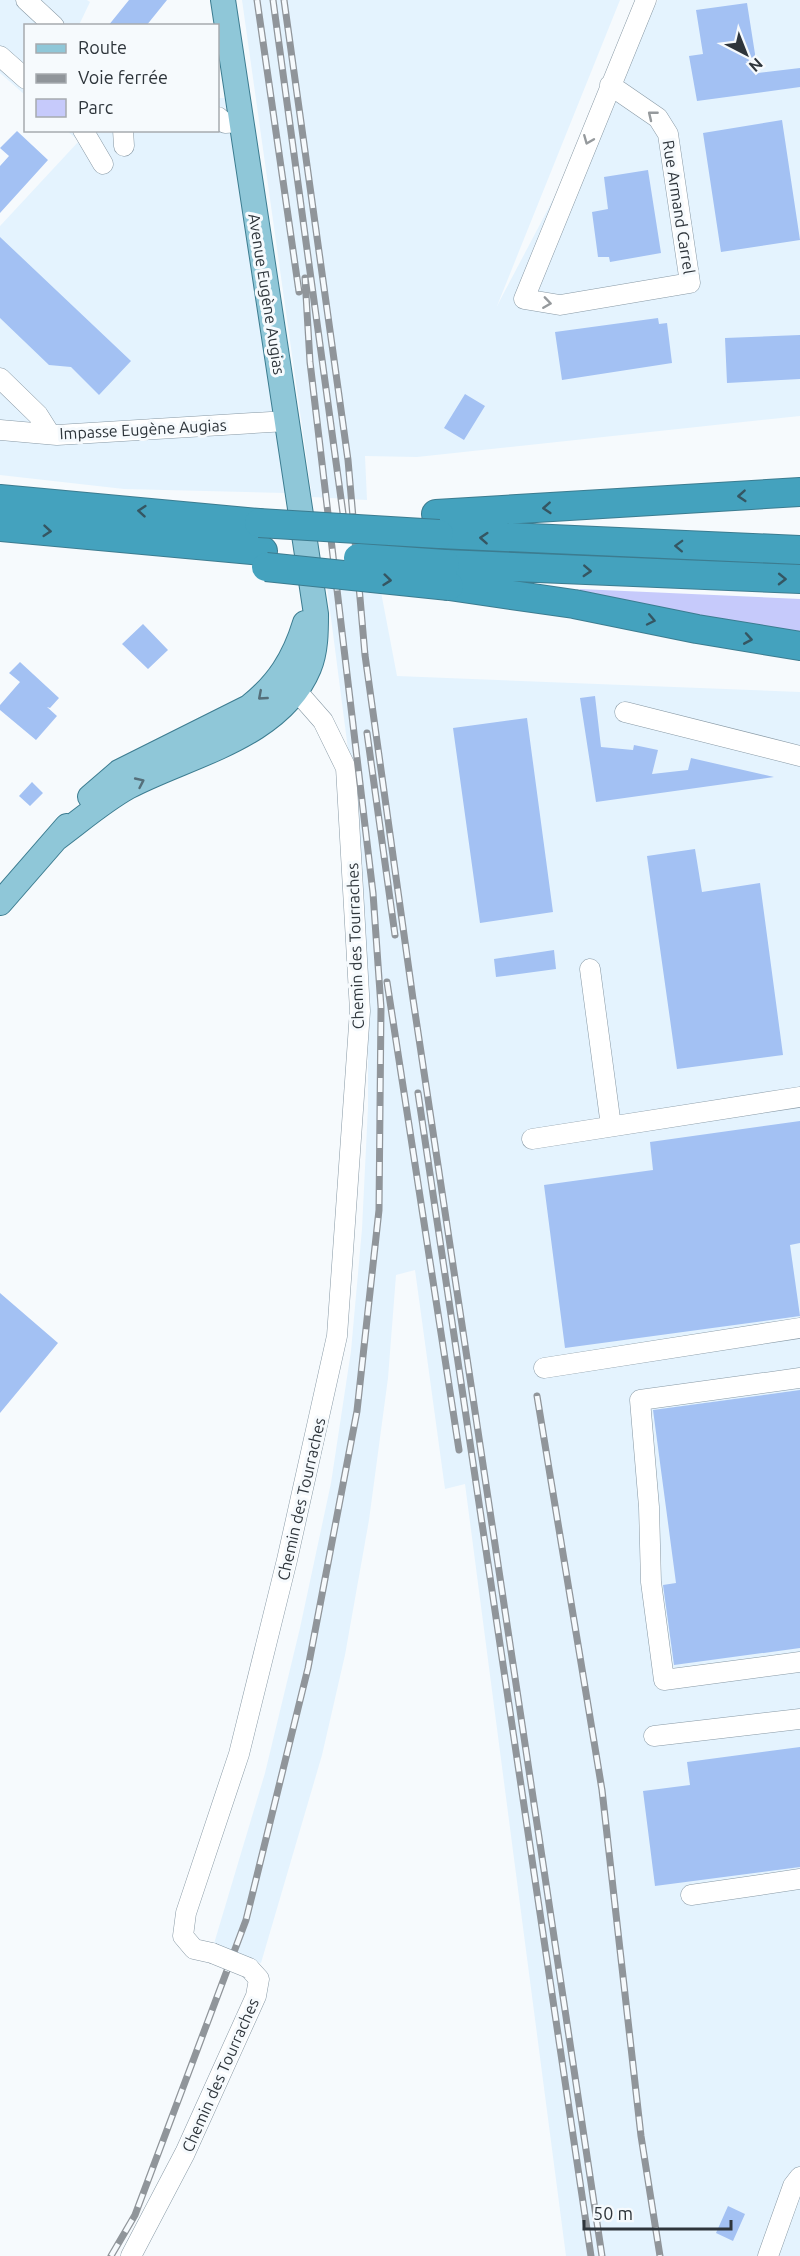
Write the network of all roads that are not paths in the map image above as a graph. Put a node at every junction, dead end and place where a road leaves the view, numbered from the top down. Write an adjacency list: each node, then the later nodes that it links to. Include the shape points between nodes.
1 (26, 0): 4 (street)
2 (223, 0): 8 (main road, Avenue Eugène Augias)
3 (646, 0): 7 (street)
4 (52, 24)
5 (0, 56): 6 (street)
6 (24, 77)
7 (610, 85): 7 (street, Rue Armand Carrel, one-way to 7, via 580,160 524,299 560,305 690,283 668,134 658,118)
8 (229, 119): 12 (main road, Avenue Eugène Augias)
9 (84, 132): 10 (street)
10 (103, 165)
11 (0, 378): 14 (street, via 38,415)
12 (287, 421): 14 (street, Impasse Eugène Augias); 23 (main road, Avenue Eugène Augias, via 316,614 309,668)
13 (0, 430): 14 (street, Impasse Eugène Augias)
14 (50, 434)
15 (800, 492): 17 (highway, one-way to 17)
16 (0, 500): 17 (highway, one-way to 16, bridge, via 258,514 201,516)
17 (438, 524): 19 (highway, one-way to 17)
18 (0, 527): 20 (highway, one-way to 20, bridge, via 265,559)
19 (800, 550)
20 (447, 575): 21 (highway, one-way to 21); 22 (highway, one-way to 22, via 697,629)
21 (800, 579)
22 (800, 646)
23 (289, 682): 26 (main road, Avenue Eugène Augias, via 270,717 128,788 57,838); 40 (street, Chemin des Tourraches, bridge, via 323,721 346,768 359,1023 337,1336 239,1754 186,1913 183,1936 194,1949 249,1968 259,1979 256,1996 185,2153)
24 (625, 712): 25 (street)
25 (800, 756)
26 (0, 903)
27 (590, 969): 29 (street)
28 (800, 1097): 29 (street)
29 (611, 1126): 30 (street)
30 (532, 1139)
31 (800, 1328): 32 (street)
32 (544, 1368)
33 (800, 1378): 34 (street, via 640,1400 651,1582 664,1680)
34 (800, 1662)
35 (800, 1719): 36 (street)
36 (654, 1736)
37 (800, 1879): 38 (street)
38 (691, 1894)
39 (800, 2176): 41 (street)
40 (131, 2256)
41 (768, 2256)

